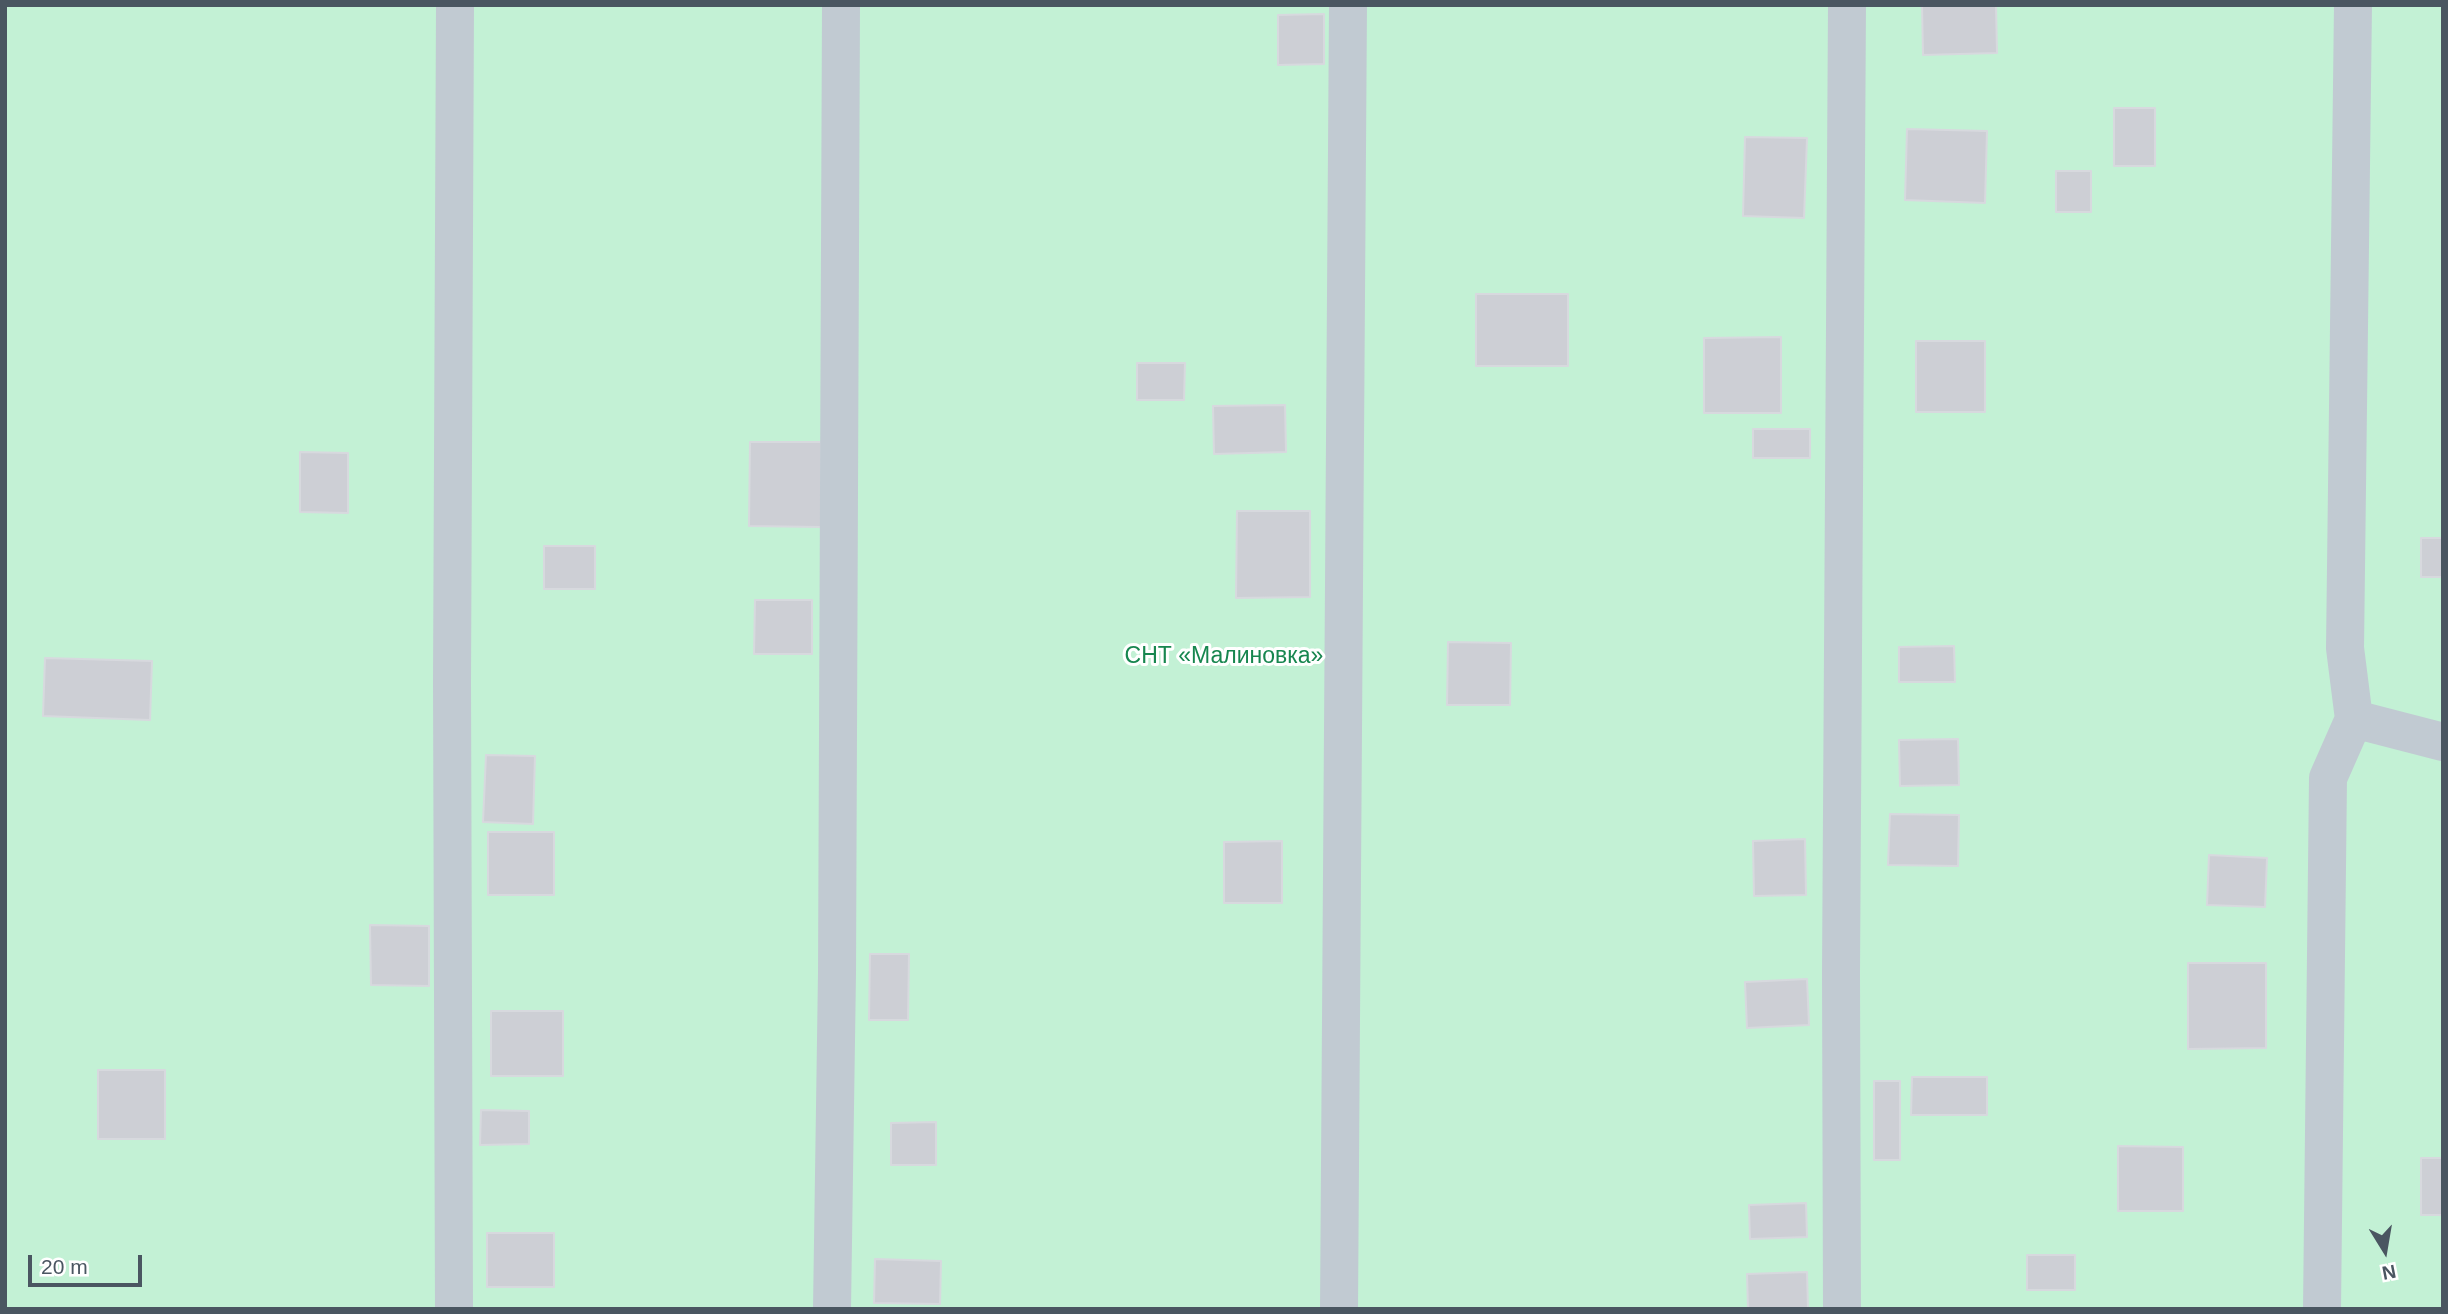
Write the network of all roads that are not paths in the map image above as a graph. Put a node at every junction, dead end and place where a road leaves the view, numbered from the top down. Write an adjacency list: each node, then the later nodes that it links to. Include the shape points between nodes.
1 (455, 5): 8 (street)
2 (841, 5): 9 (street)
3 (1348, 5): 10 (street)
4 (1847, 5): 11 (street)
5 (2353, 5): 6 (street, via 2345,648)
6 (2354, 719): 7 (street); 12 (street, via 2328,778)
7 (2443, 742)
8 (454, 1309)
9 (832, 1309)
10 (1339, 1309)
11 (1842, 1309)
12 (2322, 1309)

